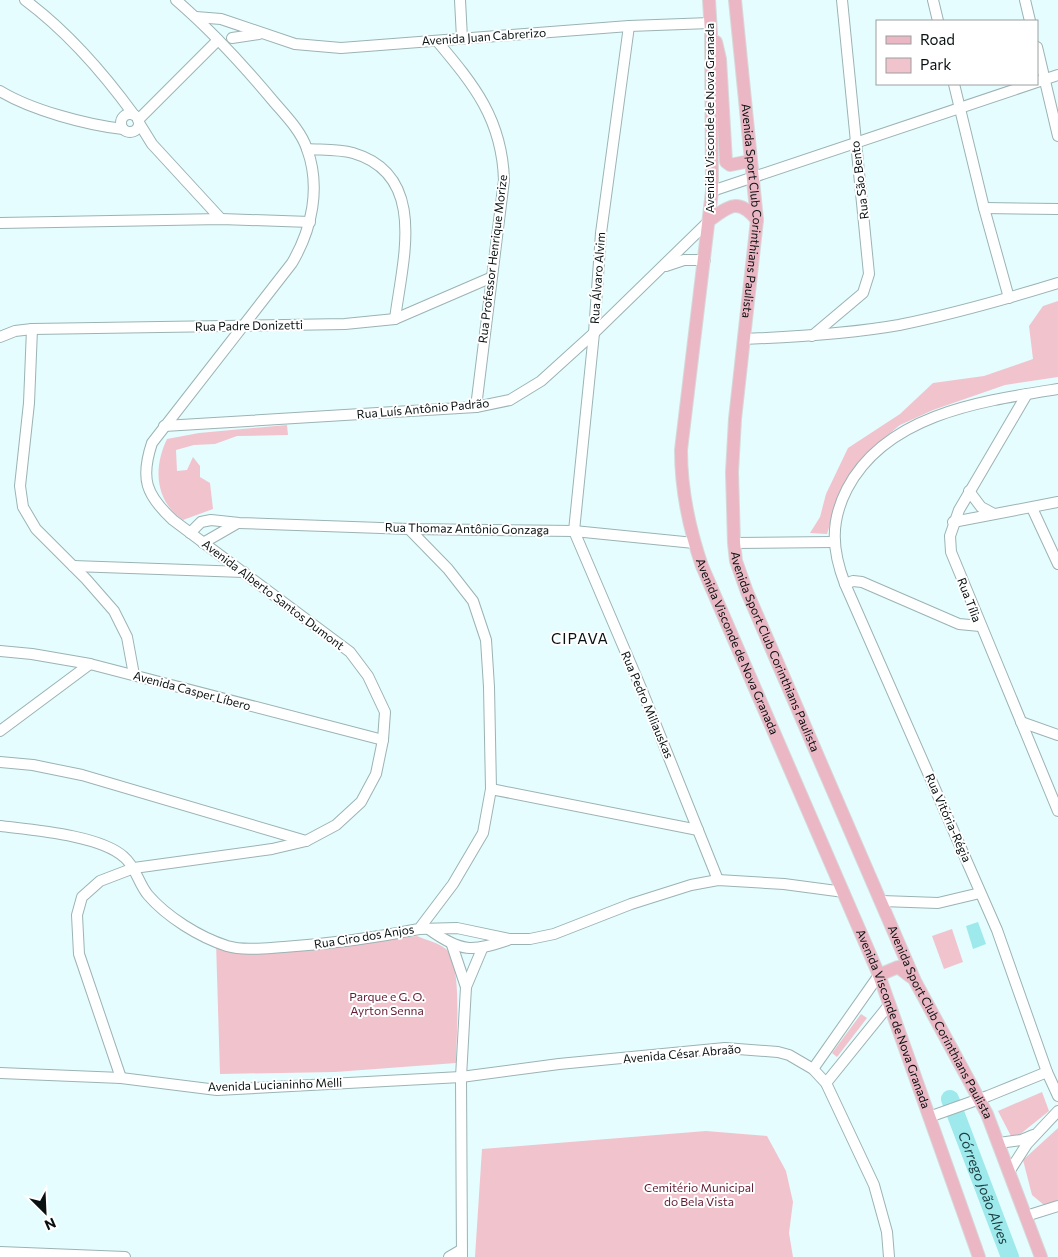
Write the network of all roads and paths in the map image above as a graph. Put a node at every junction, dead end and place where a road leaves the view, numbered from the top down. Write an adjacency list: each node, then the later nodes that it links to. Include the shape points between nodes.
1 (24, 0): 29 (street, via 71,39 116,92)
2 (176, 0): 9 (street, Avenida Alberto Santos Dumont)
3 (460, 0): 18 (street)
4 (709, 0): 15 (main road, Avenida Visconde de Nova Granada)
5 (735, 0): 33 (main road, Avenida Sport Club Corinthians Paulista)
6 (842, 0): 31 (street, Rua São Bento)
7 (933, 0): 11 (street)
8 (1024, 0): 12 (street)
9 (196, 17): 10 (street, Avenida Juan Cabrerizo); 16 (street, Avenida Alberto Santos Dumont)
10 (221, 19): 13 (street, Avenida Juan Cabrerizo); 16 (street)
11 (938, 20)
12 (1030, 20)
13 (238, 25): 17 (street, Avenida Juan Cabrerizo); 19 (street)
14 (629, 26): 15 (street, Avenida Juan Cabrerizo); 18 (street, Avenida Juan Cabrerizo); 51 (street, Rua Álvaro Alvim, via 602,233)
15 (711, 28): 33 (main road, via 719,51 726,163 730,166); 35 (main road, Avenida Visconde de Nova Granada)
16 (208, 30): 19 (street, Avenida Alberto Santos Dumont)
17 (259, 34): 19 (street, Avenida Juan Cabrerizo); 20 (street, Avenida Juan Cabrerizo, via 295,44 328,48)
18 (462, 38): 20 (street, Avenida Juan Cabrerizo)
19 (225, 41): 29 (street); 32 (street, Avenida Alberto Santos Dumont, via 292,123)
20 (437, 41): 45 (street, Rua Professor Henrique Morize, via 479,94 500,143 504,180)
21 (1038, 51): 23 (street)
22 (1058, 75): 23 (street)
23 (1046, 81): 24 (street); 30 (street)
24 (1038, 84)
25 (954, 85): 28 (street)
26 (1033, 85): 28 (street)
27 (0, 91): 29 (street, via 29,105 94,124)
28 (961, 108): 31 (street); 36 (street)
29 (131, 121): 38 (street)
30 (1058, 136)
31 (856, 142): 34 (street); 52 (street, Rua São Bento, via 868,255 867,284 859,296)
32 (307, 149): 41 (street, Avenida Alberto Santos Dumont, via 314,186); 48 (street, via 345,152 366,158 390,177 402,196 407,223)
33 (750, 161): 34 (main road, Avenida Sport Club Corinthians Paulista)
34 (752, 177): 35 (street); 40 (main road, Avenida Sport Club Corinthians Paulista)
35 (712, 191): 39 (main road, Avenida Visconde de Nova Granada)
36 (984, 208): 37 (street); 47 (street)
37 (1058, 209)
38 (221, 219): 41 (street); 42 (street)
39 (710, 220): 40 (main road, via 734,206 744,208); 43 (main road, Avenida Visconde de Nova Granada); 44 (street, Rua Luís Antônio Padrão)
40 (757, 220): 54 (main road, Avenida Sport Club Corinthians Paulista)
41 (310, 222): 49 (street, Avenida Alberto Santos Dumont, via 292,263)
42 (0, 223)
43 (705, 260): 44 (street, Rua Luís Antônio Padrão, via 684,260); 70 (main road, Avenida Visconde de Nova Granada, via 681,450 682,482)
44 (663, 268): 51 (street, Rua Luís Antônio Padrão)
45 (490, 278): 48 (street, Rua Padre Donizetti); 57 (street, Rua Professor Henrique Morize)
46 (1058, 282): 47 (street)
47 (1009, 298): 52 (street, via 898,325)
48 (395, 319): 49 (street, Rua Padre Donizetti, via 345,324)
49 (245, 326): 50 (street, Rua Padre Donizetti); 58 (street, Avenida Alberto Santos Dumont)
50 (32, 330): 53 (street, Rua Padre Donizetti, via 15,331); 73 (street, via 29,403 20,486 23,507 36,528)
51 (594, 334): 57 (street, Rua Luís Antônio Padrão, via 527,391 510,400); 66 (street, Rua Álvaro Alvim)
52 (812, 336): 54 (street)
53 (0, 337)
54 (743, 339): 71 (main road, Avenida Sport Club Corinthians Paulista, via 734,446)
55 (1058, 389): 56 (street, Rua Vitória-Régia)
56 (1027, 394): 59 (street, Rua Tília); 69 (street, Rua Vitória-Régia, via 933,418 883,446 852,480 838,505)
57 (476, 407): 58 (street, Rua Luís Antônio Padrão)
58 (164, 426): 67 (street, Avenida Alberto Santos Dumont, via 152,443 146,460 148,491 165,513)
59 (969, 491): 62 (street, via 981,507); 63 (street, Rua Tília)
60 (1058, 502): 61 (street)
61 (1032, 508): 62 (street); 72 (street)
62 (994, 514): 63 (street)
63 (953, 522): 76 (street, Rua Tília, via 951,552)
64 (240, 523): 65 (street, Rua Thomaz Antônio Gonzaga); 67 (street, Rua Thomaz Antônio Gonzaga, via 206,521); 68 (street, Rua Thomaz Antônio Gonzaga)
65 (409, 529): 66 (street, Rua Thomaz Antônio Gonzaga); 85 (street, Rua Ciro dos Anjos, via 465,589 483,626 489,688)
66 (574, 531): 70 (street, Rua Thomaz Antônio Gonzaga); 88 (street, Rua Pedro Miliauskas)
67 (190, 533): 68 (street, Avenida Alberto Santos Dumont)
68 (203, 542): 74 (street, Avenida Alberto Santos Dumont)
69 (834, 542): 71 (street); 75 (street, Rua Vitória-Régia, via 836,561)
70 (694, 543): 92 (main road, Avenida Visconde de Nova Granada)
71 (734, 543): 94 (main road, Avenida Sport Club Corinthians Paulista, via 736,561 747,592)
72 (1058, 564)
73 (73, 566): 74 (street); 79 (street, via 121,623 128,637)
74 (244, 572): 83 (street, Avenida Alberto Santos Dumont, via 337,641 362,665 385,712)
75 (845, 584): 76 (street, via 862,582 959,624); 93 (street, Rua Vitória-Régia)
76 (980, 626): 80 (street, Rua Tília)
77 (0, 651): 78 (street, Avenida Casper Líbero)
78 (90, 664): 79 (street, Avenida Casper Líbero); 81 (street)
79 (134, 675): 83 (street, Avenida Casper Líbero)
80 (1021, 722): 82 (street); 86 (street, Rua Tília)
81 (0, 731)
82 (1058, 735)
83 (383, 740): 89 (street, Avenida Alberto Santos Dumont, via 376,774 361,802 336,825)
84 (0, 762): 89 (street, via 82,775)
85 (491, 789): 88 (street); 95 (street, Rua Ciro dos Anjos, via 488,815 477,847)
86 (1058, 811)
87 (0, 826): 90 (street, via 88,841 123,855)
88 (698, 830): 91 (street, Rua Pedro Miliauskas)
89 (306, 841): 90 (street, Avenida Alberto Santos Dumont, via 272,849)
90 (134, 868): 95 (street, Rua Ciro dos Anjos, via 148,895 166,911 193,930 229,946 255,948 325,944); 107 (street, Avenida Alberto Santos Dumont, via 92,886 82,897 78,915 79,954)
91 (718, 880): 92 (street); 96 (street, via 631,904 554,934)
92 (844, 892): 99 (main road, Avenida Visconde de Nova Granada)
93 (980, 892): 94 (street, via 938,904); 104 (street, Rua Vitória-Régia, via 997,930)
94 (882, 902): 100 (main road, Avenida Sport Club Corinthians Paulista)
95 (424, 929): 96 (street, via 457,928); 97 (street)
96 (509, 939): 98 (street)
97 (452, 945): 98 (street); 101 (street)
98 (482, 949): 101 (street)
99 (879, 975): 100 (main road, via 898,967); 102 (main road, Avenida Visconde de Nova Granada); 103 (street)
100 (915, 981): 110 (main road, Avenida Sport Club Corinthians Paulista)
101 (466, 987): 106 (street)
102 (889, 1005): 108 (street); 112 (main road, Avenida Visconde de Nova Granada)
103 (813, 1069): 106 (street, Avenida César Abraão, via 778,1052 725,1048); 108 (street, Avenida César Abraão)
104 (1047, 1072): 109 (street, Rua Vitória-Régia); 110 (street)
105 (0, 1073): 107 (street, Avenida Lucianinho Melli)
106 (461, 1077): 107 (street, Avenida Lucianinho Melli, via 217,1090); 119 (street)
107 (121, 1078)
108 (826, 1083): 122 (street, Avenida César Abraão, via 874,1185 886,1225)
109 (1058, 1096)
110 (978, 1100): 112 (street); 114 (main road, Avenida Sport Club Corinthians Paulista)
111 (1058, 1111): 113 (street)
112 (932, 1115): 123 (main road, Avenida Visconde de Nova Granada)
113 (1036, 1133): 114 (street, via 1021,1140); 115 (street)
114 (999, 1143): 115 (main road, Avenida Sport Club Corinthians Paulista)
115 (1009, 1172): 117 (main road, Avenida Sport Club Corinthians Paulista)
116 (1058, 1206): 117 (street)
117 (1026, 1216): 124 (main road, Avenida Sport Club Corinthians Paulista)
118 (0, 1252): 120 (street)
119 (462, 1253): 121 (street)
120 (125, 1257)
121 (449, 1257)
122 (889, 1257)
123 (980, 1257)
124 (1041, 1257)

